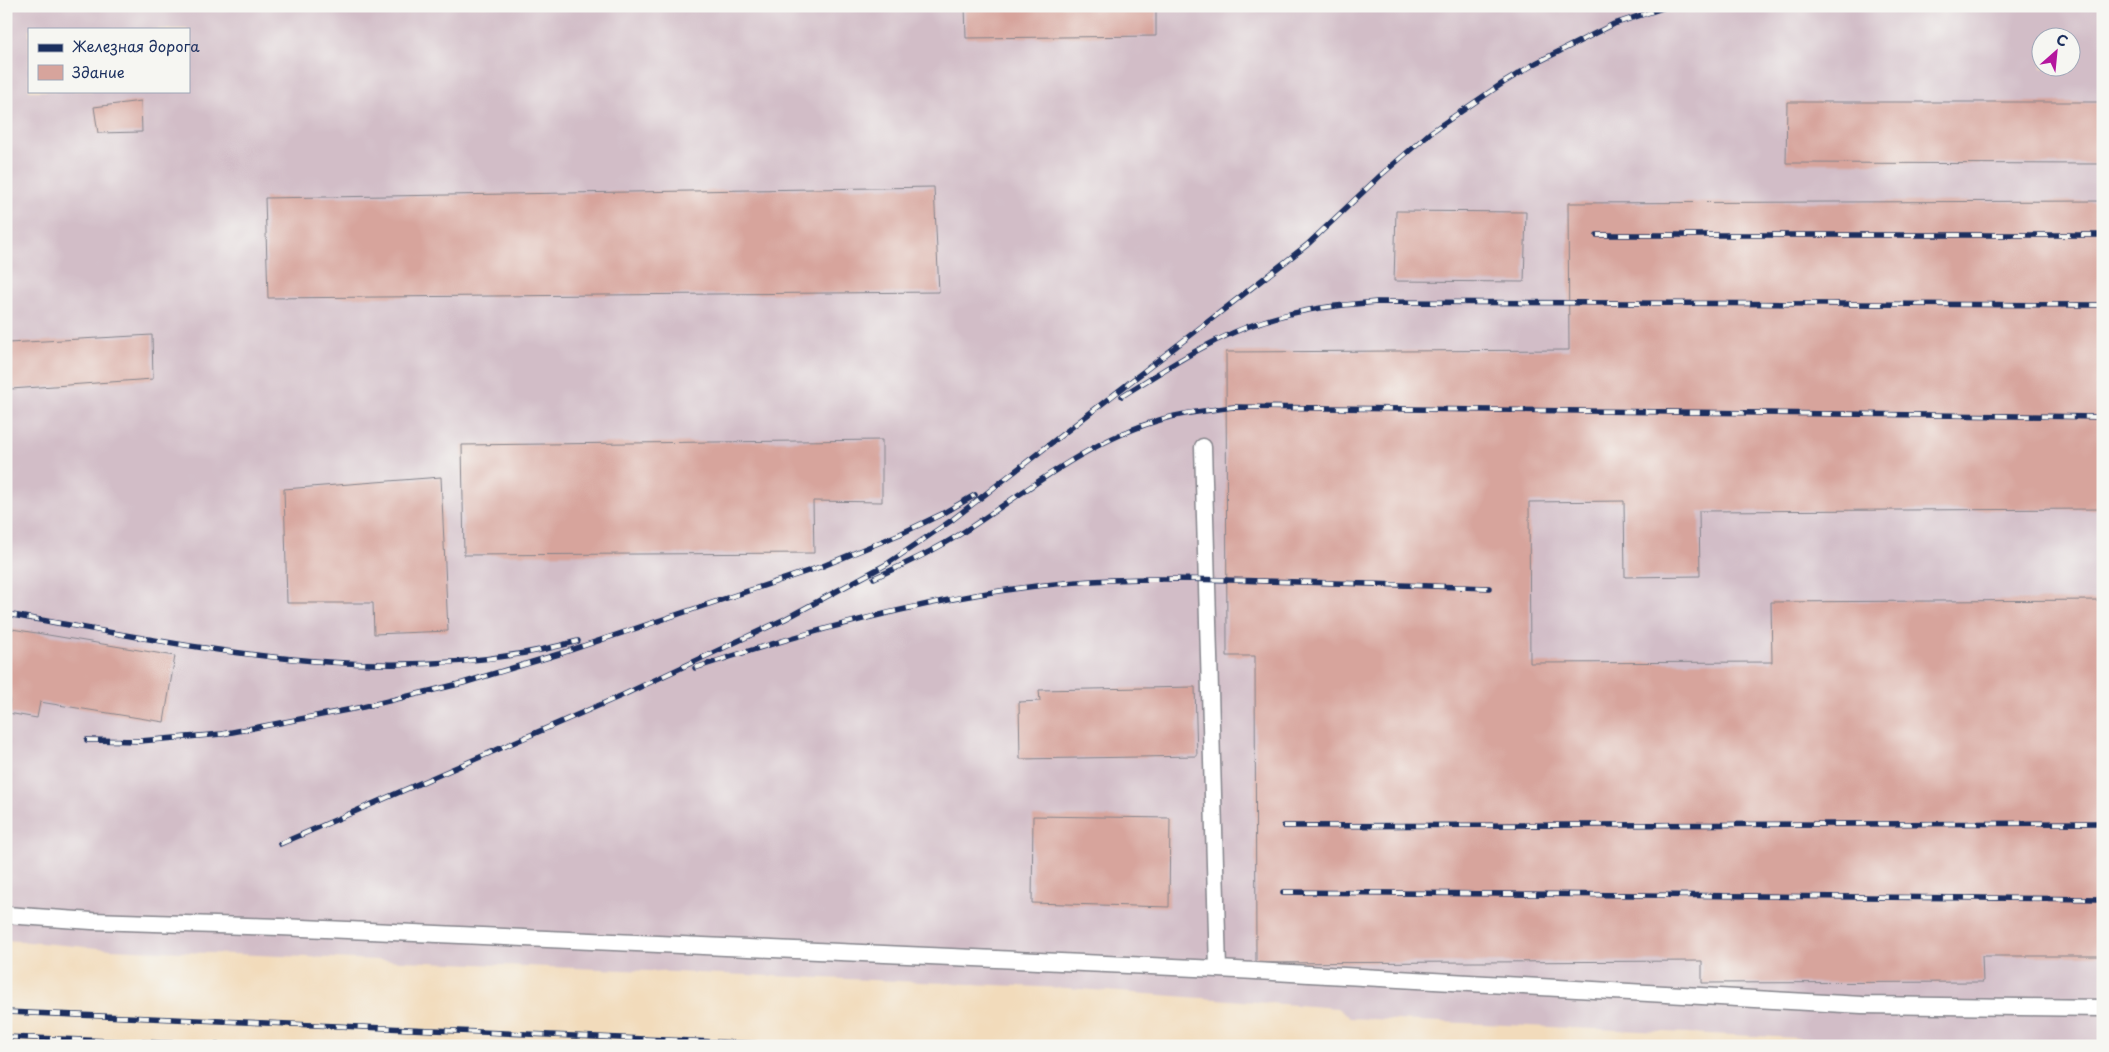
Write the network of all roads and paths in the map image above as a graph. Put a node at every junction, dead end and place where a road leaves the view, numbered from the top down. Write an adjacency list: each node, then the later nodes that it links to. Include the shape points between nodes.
1 (1203, 447): 3 (lane)
2 (6, 915): 3 (lane)
3 (1218, 969): 4 (lane, via 1862,1005)
4 (2103, 1008)

